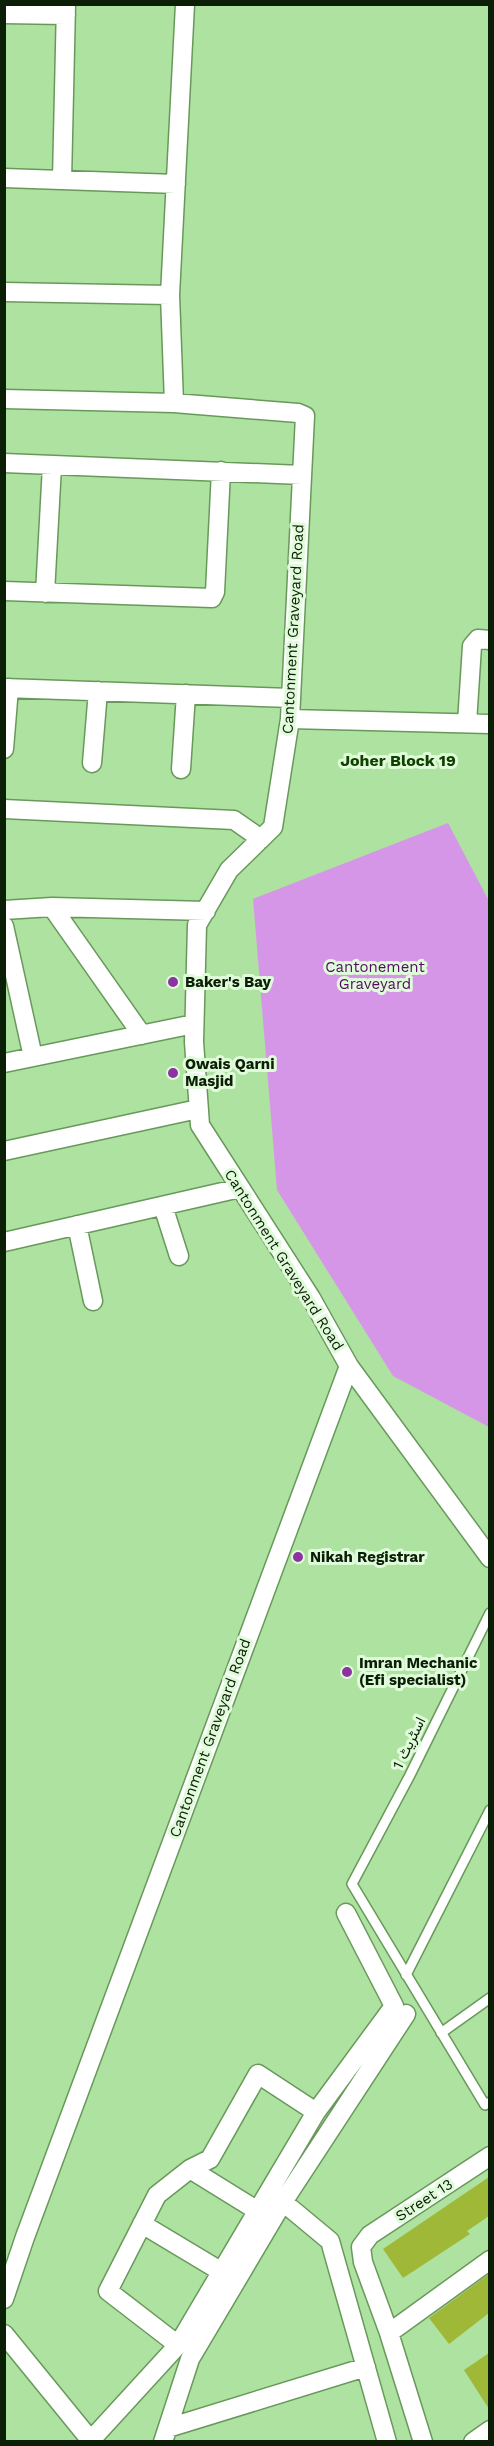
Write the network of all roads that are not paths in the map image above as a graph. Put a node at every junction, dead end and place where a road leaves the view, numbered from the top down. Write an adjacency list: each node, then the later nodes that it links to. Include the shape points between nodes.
1 (185, 4): 6 (street)
2 (66, 10): 3 (street); 5 (street)
3 (4, 14)
4 (4, 178): 5 (street)
5 (62, 180): 6 (street)
6 (176, 184): 8 (street)
7 (4, 292): 8 (street)
8 (170, 295): 10 (street)
9 (4, 399): 10 (street)
10 (174, 403): 14 (street, Cantonment Graveyard Road, via 304,416)
11 (4, 463): 12 (street)
12 (52, 466): 13 (street); 16 (street)
13 (221, 471): 14 (street); 16 (street, via 212,597)
14 (302, 475): 21 (street, Cantonment Graveyard Road)
15 (4, 591): 16 (street)
16 (45, 593)
17 (489, 640): 23 (street, via 478,639 472,646)
18 (7, 688): 19 (street); 25 (street)
19 (98, 691): 20 (street); 26 (street)
20 (186, 694): 21 (street); 27 (street)
21 (291, 698): 22 (street, Cantonment Graveyard Road)
22 (290, 719): 23 (street); 29 (street, Cantonment Graveyard Road, via 273,826)
23 (467, 723): 24 (street)
24 (489, 724)
25 (4, 749)
26 (92, 763)
27 (181, 769)
28 (4, 809): 29 (street, via 234,820)
29 (261, 839): 32 (street, Cantonment Graveyard Road, via 229,870)
30 (52, 907): 31 (street); 32 (street); 35 (street)
31 (4, 910)
32 (206, 911): 34 (street, Cantonment Graveyard Road, via 197,926)
33 (4, 926): 36 (street)
34 (194, 1024): 35 (street); 38 (street, Cantonment Graveyard Road)
35 (142, 1035): 36 (street)
36 (33, 1057): 37 (street)
37 (4, 1063)
38 (198, 1110): 39 (street); 40 (street, Cantonment Graveyard Road, via 200,1125)
39 (4, 1151)
40 (240, 1188): 41 (street); 46 (street, Cantonment Graveyard Road)
41 (163, 1206): 42 (street); 44 (street)
42 (77, 1225): 43 (street); 45 (street)
43 (4, 1242)
44 (179, 1257)
45 (93, 1301)
46 (350, 1366): 47 (street); 64 (street, Cantonment Graveyard Road)
47 (489, 1558)
48 (489, 1613): 51 (lane, اسٹریٹ 1, via 352,1884)
49 (489, 1810): 51 (lane)
50 (346, 1913): 56 (street, via 394,2006)
51 (406, 1975): 54 (lane)
52 (489, 1998): 54 (lane)
53 (406, 2014): 59 (street)
54 (441, 2033): 55 (lane, via 485,2105)
55 (489, 2102)
56 (316, 2112): 58 (street, via 258,2073 210,2159); 60 (street)
57 (489, 2157): 65 (street, Street 13, via 370,2235 361,2247)
58 (190, 2169): 60 (street); 61 (street, via 157,2195)
59 (283, 2202): 68 (street, via 330,2241); 70 (street, via 190,2360)
60 (258, 2211): 63 (street)
61 (142, 2224): 63 (street); 67 (street, via 108,2291)
62 (489, 2260): 65 (street)
63 (222, 2272): 67 (street)
64 (4, 2299)
65 (389, 2332): 73 (street)
66 (4, 2334): 71 (street)
67 (178, 2346): 71 (street)
68 (366, 2367): 70 (street); 72 (street)
69 (489, 2430): 74 (street)
70 (165, 2435)
71 (91, 2441)
72 (387, 2442)
73 (423, 2442)
74 (473, 2442)

